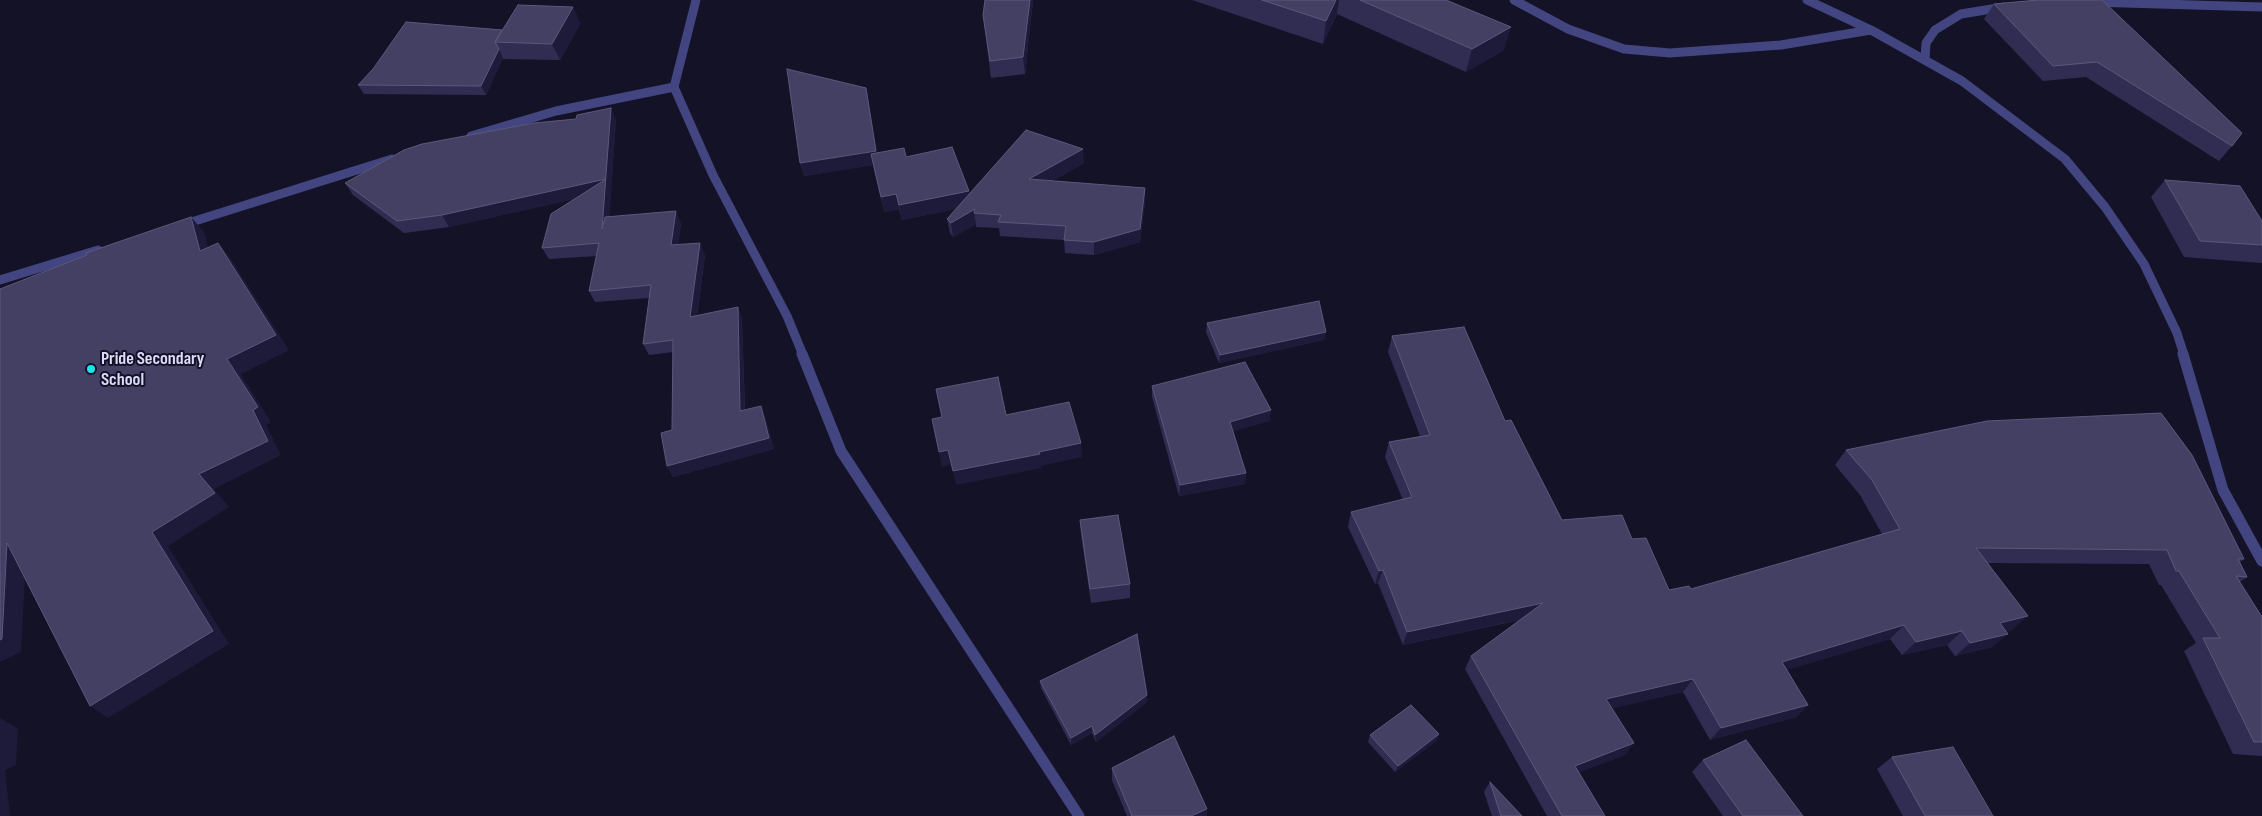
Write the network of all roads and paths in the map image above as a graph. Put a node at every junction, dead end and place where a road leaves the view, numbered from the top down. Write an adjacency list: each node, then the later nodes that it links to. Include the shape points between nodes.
1 (696, 0): 9 (street)
2 (1514, 0): 7 (street, via 1568,29 1624,49 1670,53 1781,45)
3 (1807, 0): 7 (street)
4 (2084, 2): 6 (street)
5 (2018, 6): 8 (street, via 1961,14 1935,30 1926,42)
6 (2262, 7)
7 (1870, 30): 8 (street)
8 (1925, 60): 15 (street, via 1962,81 2065,159 2105,207 2144,264 2177,333 2224,490)
9 (674, 87): 10 (street, via 556,112); 16 (street, via 714,175 787,316 841,451)
10 (461, 139)
11 (404, 156): 12 (street)
12 (168, 229)
13 (112, 246): 14 (street)
14 (0, 280)
15 (2262, 561)
16 (1079, 816)

